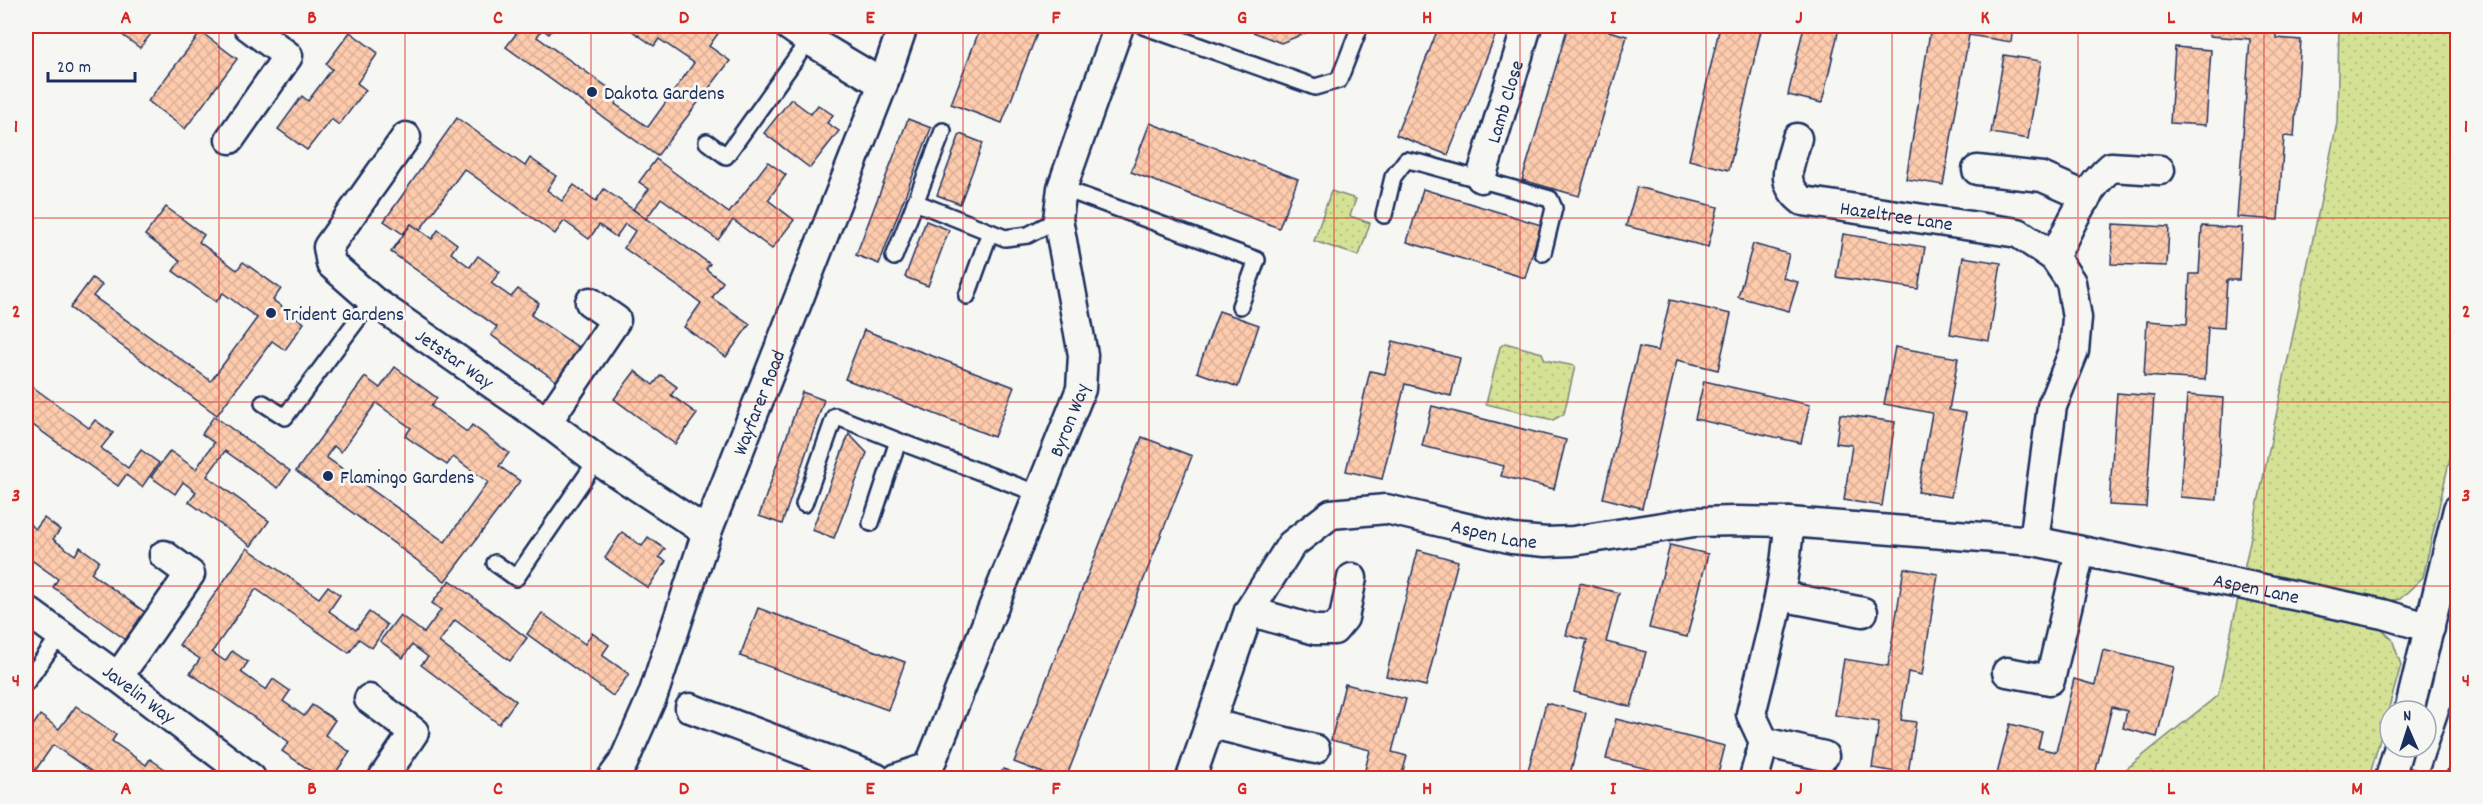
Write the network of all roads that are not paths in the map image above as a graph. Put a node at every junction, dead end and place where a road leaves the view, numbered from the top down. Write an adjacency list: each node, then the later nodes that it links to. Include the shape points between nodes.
1 (248, 26): 12 (street, via 288,56)
2 (903, 26): 8 (street, Wayfarer Road)
3 (1119, 26): 17 (street, Byron Way)
4 (1143, 26): 5 (lane, via 1315,87 1339,80)
5 (1360, 26)
6 (1527, 26): 16 (street, Lamb Close)
7 (799, 33): 8 (street); 13 (lane, via 726,156)
8 (883, 84): 39 (street, Wayfarer Road)
9 (943, 131): 19 (lane)
10 (406, 137): 27 (street, Jetstar Way, via 328,248 331,264)
11 (1797, 138): 25 (street, Hazeltree Lane, via 1787,182 1792,193 1803,201 2018,233)
12 (230, 139)
13 (707, 142)
14 (1977, 170): 18 (street, via 2042,177)
15 (2160, 170): 18 (street, via 2111,167)
16 (1482, 178): 20 (lane, via 1406,160 1393,177); 23 (lane, via 1550,198 1554,208)
17 (1062, 188): 21 (street, Byron Way); 29 (lane, via 1257,260)
18 (2087, 197): 25 (street)
19 (915, 202): 22 (lane); 24 (lane)
20 (1384, 214)
21 (1058, 219): 22 (lane, via 1028,235 1005,238); 34 (street, Byron Way, via 1083,355 1081,389)
22 (990, 232): 26 (lane)
23 (1543, 253)
24 (894, 257)
25 (2054, 257): 40 (street, Hazeltree Lane, via 2071,282 2077,318 2074,351 2052,406)
26 (967, 296)
27 (372, 300): 30 (lane, via 285,417); 31 (street, Jetstar Way)
28 (590, 302): 31 (street, via 616,320)
29 (1240, 306)
30 (263, 403)
31 (547, 422): 33 (street, Jetstar Way)
32 (898, 441): 34 (lane); 35 (lane, via 835,416); 38 (lane)
33 (597, 460): 39 (street, Jetstar Way); 43 (lane, via 516,578)
34 (1039, 494): 69 (street, Byron Way, via 929,766)
35 (804, 504)
36 (2457, 509): 49 (street)
37 (1789, 522): 40 (street, Aspen Lane); 45 (street); 47 (street, Aspen Lane, via 1694,522 1546,542 1513,539 1386,509 1331,514 1291,545)
38 (871, 523)
39 (707, 532): 67 (street, Wayfarer Road, via 653,694 623,763)
40 (2034, 541): 41 (street, Aspen Lane)
41 (2080, 552): 49 (street, Aspen Lane, via 2383,614); 51 (street, via 2050,680)
42 (164, 555): 52 (street, via 190,574)
43 (495, 563)
44 (1352, 578): 47 (street, via 1344,618 1334,630 1316,630)
45 (1780, 596): 48 (street); 59 (street, via 1750,714)
46 (26, 610): 50 (street, Javelin Way)
47 (1249, 611): 58 (street, Aspen Lane)
48 (1863, 612)
49 (2430, 628): 55 (street)
50 (60, 635): 52 (street, Javelin Way); 53 (lane)
51 (2007, 672)
52 (118, 677): 65 (street, Javelin Way)
53 (26, 683)
54 (369, 699): 66 (street, via 414,732)
55 (2412, 699)
56 (690, 708): 63 (street)
57 (2457, 713): 72 (lane)
58 (1212, 724): 60 (street); 70 (street, Aspen Lane)
59 (1764, 742): 61 (street); 71 (street)
60 (1315, 749)
61 (1824, 756)
62 (2399, 759): 64 (street)
63 (824, 769): 68 (street)
64 (2399, 777)
65 (251, 778)
66 (383, 778)
67 (612, 778)
68 (876, 778)
69 (897, 778)
70 (1191, 778)
71 (1754, 778)
72 (2436, 778)

